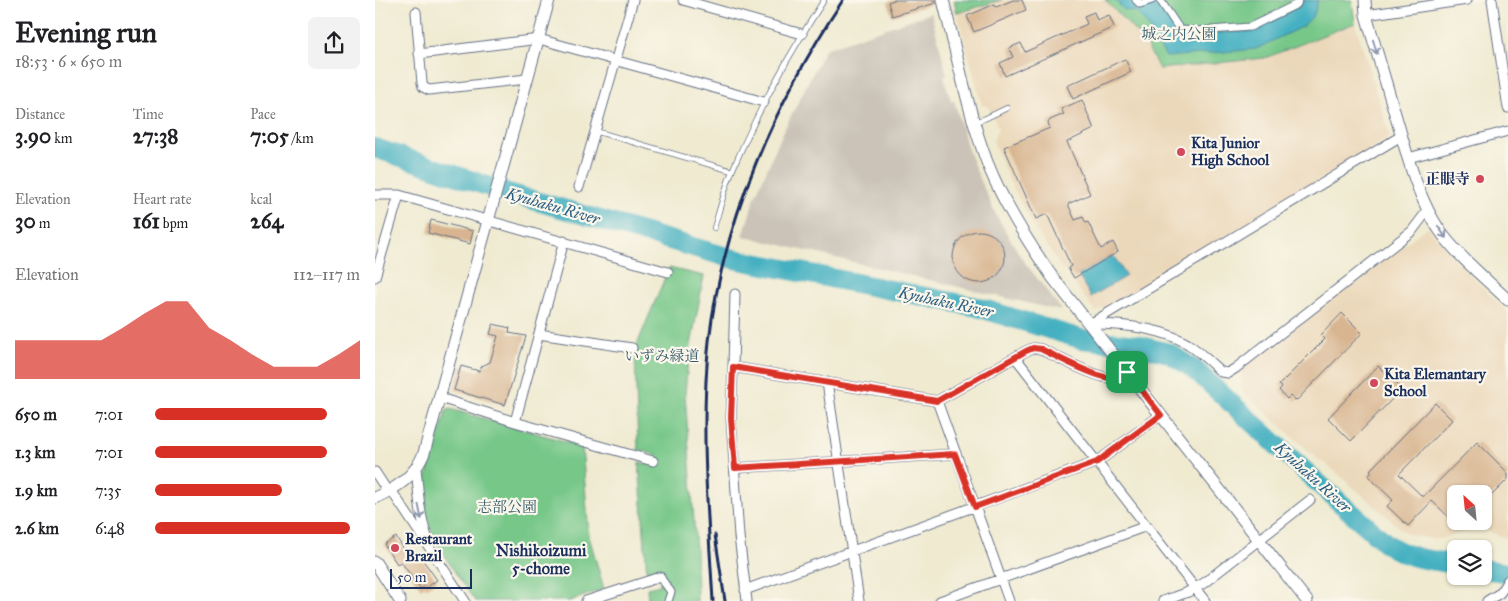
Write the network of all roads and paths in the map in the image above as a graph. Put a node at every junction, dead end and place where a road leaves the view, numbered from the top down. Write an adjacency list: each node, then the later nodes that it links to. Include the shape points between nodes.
1 (549, 0): 16 (street)
2 (633, 0): 18 (street)
3 (683, 0): 15 (street)
4 (824, 0): 15 (lane)
5 (943, 0): 23 (street)
6 (1136, 0): 7 (street, via 1140,4)
7 (1152, 0)
8 (1160, 0): 9 (street, via 1180,30 1197,31 1250,27 1297,4)
9 (1298, 0)
10 (1365, 0): 14 (street)
11 (1467, 0): 14 (street)
12 (1492, 0): 22 (street)
13 (416, 12): 17 (street)
14 (1366, 15): 26 (street, one-way to 26)
15 (802, 34): 20 (lane)
16 (539, 39): 17 (street); 18 (street); 19 (street)
17 (419, 54): 19 (street, via 423,87 429,90)
18 (616, 60): 20 (street); 24 (street)
19 (527, 80): 33 (street)
20 (764, 102): 28 (lane)
21 (1007, 108): 23 (lane)
22 (1508, 108)
23 (974, 122): 40 (street, via 987,162 1017,223 1053,278)
24 (595, 131): 28 (lane); 29 (street)
25 (1508, 131): 27 (street)
26 (1401, 136): 27 (street); 40 (street)
27 (1408, 158): 32 (street)
28 (732, 171): 34 (lane)
29 (579, 187)
30 (375, 195): 31 (street)
31 (399, 195): 33 (street); 37 (street)
32 (1428, 210): 39 (street, one-way to 39, via 1457,252); 40 (street, via 1412,231 1228,373 1221,372 1189,345 1172,336 1115,325)
33 (488, 220): 35 (street); 47 (street)
34 (714, 228)
35 (564, 241): 36 (street); 41 (street)
36 (668, 272)
37 (375, 276)
38 (735, 294): 44 (street)
39 (1508, 300)
40 (1093, 328): 45 (street)
41 (539, 334): 42 (street); 50 (street)
42 (632, 348)
43 (1015, 357): 45 (street, via 1033,348 1041,349 1107,378); 48 (street); 54 (street)
44 (733, 367): 46 (street); 55 (street, via 731,418)
45 (1127, 372): 49 (street)
46 (827, 382): 48 (street); 53 (street)
47 (440, 398): 50 (street); 56 (street)
48 (937, 401): 51 (street)
49 (1161, 415): 54 (street); 63 (street)
50 (515, 422): 52 (street)
51 (955, 454): 53 (street); 61 (street)
52 (653, 461)
53 (839, 461): 55 (street); 64 (street)
54 (1097, 462): 61 (street); 62 (street)
55 (735, 468): 71 (street)
56 (416, 469): 58 (street); 65 (street, one-way to 65, via 419,507)
57 (375, 472): 58 (street)
58 (389, 491): 59 (street); 65 (street)
59 (375, 498)
60 (1310, 500): 63 (street)
61 (975, 507): 64 (street); 68 (street)
62 (1145, 525): 68 (street); 70 (street)
63 (1259, 540): 70 (street); 83 (street)
64 (851, 552): 71 (street); 78 (street)
65 (434, 554): 74 (street)
66 (375, 562): 73 (street)
67 (660, 577): 75 (street); 76 (street, via 671,592)
68 (1001, 579): 79 (street); 80 (street)
69 (1508, 580): 72 (street)
70 (1196, 588): 81 (street); 82 (street)
71 (745, 590): 77 (street)
72 (1500, 596): 84 (street)
73 (401, 601)
74 (465, 601)
75 (586, 601)
76 (668, 601)
77 (747, 601)
78 (859, 601)
79 (940, 601)
80 (1009, 601)
81 (1163, 601)
82 (1205, 601)
83 (1307, 601)
84 (1487, 601)

